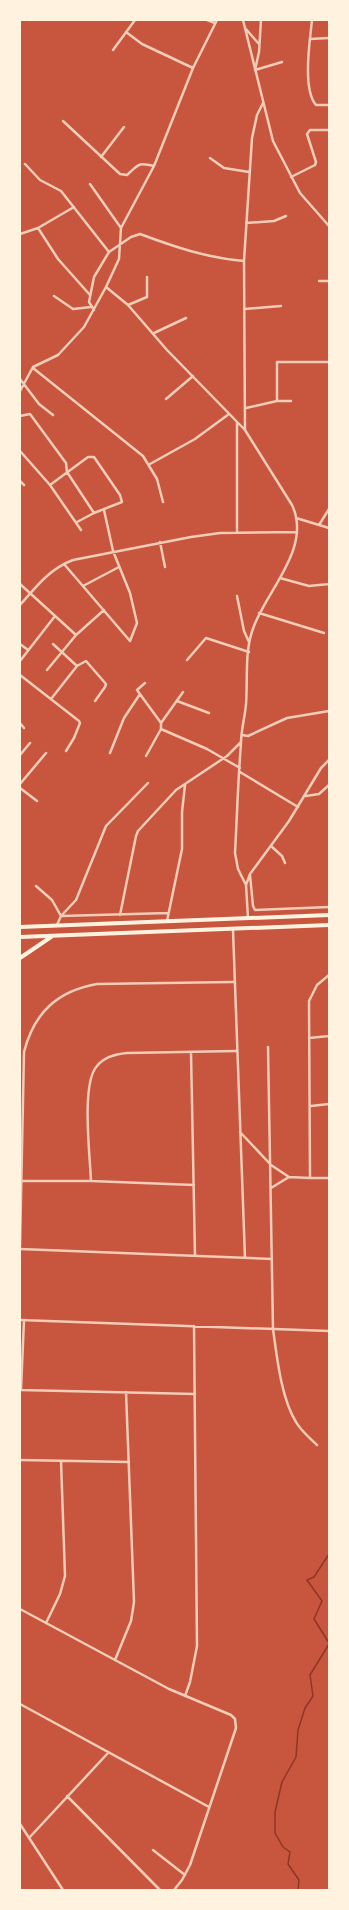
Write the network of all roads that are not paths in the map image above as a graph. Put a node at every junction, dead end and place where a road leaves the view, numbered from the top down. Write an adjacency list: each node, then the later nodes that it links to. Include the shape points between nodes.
1 (135, 20): 8 (street)
2 (206, 20): 6 (street)
3 (243, 20): 7 (street)
4 (261, 20): 11 (street)
5 (312, 20): 10 (street)
6 (216, 21): 14 (street)
7 (245, 28): 11 (street); 15 (street)
8 (126, 32): 12 (street); 14 (street, via 142,44)
9 (329, 38): 10 (street)
10 (310, 39): 17 (street, via 308,75 314,101 316,105)
11 (258, 43): 15 (street)
12 (113, 50)
13 (282, 62): 15 (street)
14 (193, 68): 24 (street)
15 (255, 70): 16 (street)
16 (263, 103): 25 (street, via 254,127); 26 (street, via 273,141)
17 (329, 105)
18 (63, 121): 21 (street)
19 (124, 127): 21 (street)
20 (329, 130): 26 (street, via 308,132 316,162)
21 (101, 156): 24 (street, via 124,176 142,163)
22 (210, 158): 25 (street, via 224,168)
23 (25, 164): 28 (street, via 40,180 61,191)
24 (154, 166): 33 (street)
25 (249, 172): 30 (street)
26 (291, 177): 31 (street, via 309,204)
27 (90, 184): 33 (street)
28 (74, 207): 32 (street); 36 (street)
29 (286, 216): 30 (street, via 274,221)
30 (246, 223): 37 (street)
31 (329, 226)
32 (38, 228): 34 (street); 42 (street, via 58,259)
33 (121, 228): 35 (street)
34 (20, 234)
35 (120, 245): 36 (street); 37 (street, via 140,234 197,254); 41 (street, via 119,259)
36 (109, 252): 42 (street, via 94,277)
37 (244, 261): 47 (street)
38 (147, 277): 44 (street, via 148,297)
39 (319, 281): 40 (street)
40 (329, 281)
41 (106, 287): 44 (street); 46 (street)
42 (91, 295): 46 (street, via 89,302)
43 (54, 296): 46 (street, via 73,309)
44 (128, 305): 49 (street)
45 (281, 306): 47 (street)
46 (92, 309): 51 (street, via 84,327 58,355)
47 (245, 309): 59 (street)
48 (186, 318): 49 (street)
49 (154, 333): 52 (street)
50 (329, 362): 57 (street, via 277,362)
51 (33, 367): 54 (street); 66 (street)
52 (193, 376): 56 (street); 60 (street)
53 (20, 379): 54 (street)
54 (24, 383): 55 (street); 61 (street, via 39,404)
55 (20, 391)
56 (166, 399)
57 (277, 401): 58 (street); 59 (street)
58 (291, 402)
59 (246, 408): 64 (street)
60 (229, 414): 63 (street); 66 (street, via 195,439)
61 (53, 415)
62 (20, 416): 67 (street, via 30,414 66,463)
63 (237, 422): 64 (street); 81 (street)
64 (244, 430): 75 (street, via 292,505)
65 (20, 451): 70 (street)
66 (150, 464): 71 (street)
67 (67, 472): 70 (street); 73 (street, via 88,457 94,457 121,498 121,503); 74 (street)
68 (20, 481): 69 (street)
69 (24, 485)
70 (50, 486): 76 (street)
71 (163, 502)
72 (329, 509): 77 (street)
73 (104, 510): 74 (street); 83 (street)
74 (94, 513): 76 (street)
75 (296, 518): 77 (street); 80 (street)
76 (77, 522): 79 (street)
77 (319, 525): 78 (street)
78 (329, 528)
79 (81, 530)
80 (297, 532): 81 (street); 87 (street, via 292,552)
81 (237, 533): 82 (street)
82 (160, 542): 83 (street); 86 (street)
83 (113, 551): 84 (street); 85 (street)
84 (64, 564): 90 (street); 91 (street, via 45,576)
85 (119, 567): 90 (street); 94 (street, via 130,593 137,623 130,641)
86 (165, 567)
87 (280, 578): 89 (street, via 309,586); 95 (street)
88 (20, 584): 91 (street)
89 (329, 584)
90 (83, 586): 94 (street)
91 (31, 592): 93 (street); 96 (street)
92 (237, 596): 99 (street)
93 (20, 605)
94 (104, 610): 98 (street)
95 (259, 613): 97 (street); 99 (street)
96 (56, 616): 98 (street); 102 (street)
97 (324, 633)
98 (76, 635): 103 (street)
99 (249, 643): 104 (street)
100 (20, 644): 102 (street)
101 (53, 644): 103 (street)
102 (28, 650): 106 (street)
103 (62, 652): 107 (street); 108 (street)
104 (249, 652): 105 (street, via 206,638); 122 (street)
105 (186, 660)
106 (20, 661)
107 (77, 666): 113 (street); 114 (street, via 86,661 106,684)
108 (47, 670)
109 (20, 675): 113 (street)
110 (145, 683): 112 (street, via 137,688)
111 (183, 692): 115 (street)
112 (140, 694): 119 (street); 127 (street, via 124,718)
113 (51, 699): 125 (street, via 79,722)
114 (95, 701)
115 (177, 701): 117 (street); 119 (street)
116 (329, 711): 122 (street, via 287,718 248,736)
117 (209, 713)
118 (20, 723): 120 (street)
119 (161, 723): 121 (street)
120 (24, 728)
121 (161, 729): 129 (street); 130 (street)
122 (242, 735): 123 (street)
123 (241, 742): 130 (street); 132 (street)
124 (30, 743): 128 (street)
125 (66, 751)
126 (46, 753): 135 (street)
127 (110, 753)
128 (20, 755)
129 (146, 756)
130 (223, 758): 132 (street); 136 (street)
131 (329, 760): 139 (street, via 321,768)
132 (240, 768): 133 (street)
133 (240, 772): 141 (street); 145 (street, via 236,853 238,869)
134 (148, 783): 152 (street, via 106,826 76,900)
135 (20, 784)
136 (185, 784): 149 (street, via 182,849); 151 (street, via 176,790 136,834)
137 (329, 785): 139 (street, via 319,794)
138 (20, 788): 140 (street)
139 (306, 796): 141 (street)
140 (37, 801)
141 (298, 807): 142 (street)
142 (271, 846): 143 (street, via 282,856); 144 (street)
143 (285, 863)
144 (250, 874): 145 (street); 148 (street, via 253,907 257,910)
145 (246, 885): 154 (street)
146 (36, 886): 152 (street, via 52,900)
147 (329, 907): 148 (street)
148 (268, 910): 153 (street)
149 (168, 913): 151 (street); 155 (street)
150 (329, 914): 153 (main road)
151 (120, 915): 152 (street)
152 (61, 916): 158 (street)
153 (268, 917): 154 (main road)
154 (248, 918): 155 (main road)
155 (167, 922): 158 (main road)
156 (329, 925): 159 (main road)
157 (20, 926): 158 (main road)
158 (57, 926)
159 (233, 930): 160 (main road); 164 (street)
160 (53, 936): 161 (main road); 162 (main road)
161 (20, 937)
162 (20, 958)
163 (329, 975): 166 (street, via 317,985 309,1001)
164 (233, 982): 168 (street); 177 (street, via 97,984 81,987 52,1002 34,1025 24,1052)
165 (329, 1036): 166 (street)
166 (309, 1038): 171 (street)
167 (268, 1047): 173 (street)
168 (236, 1051): 169 (street); 172 (street)
169 (191, 1052): 178 (street, via 119,1054 111,1056 97,1066 88,1087); 179 (street)
170 (329, 1104): 171 (street)
171 (311, 1106): 175 (street)
172 (240, 1131): 173 (street); 184 (street)
173 (271, 1165): 174 (street); 180 (street)
174 (289, 1177): 175 (street); 180 (street)
175 (310, 1178): 176 (street)
176 (329, 1178)
177 (22, 1181): 178 (street); 181 (street)
178 (91, 1181): 179 (street)
179 (194, 1185): 183 (street)
180 (271, 1188): 185 (street)
181 (20, 1246)
182 (20, 1249): 183 (street)
183 (195, 1256): 184 (street)
184 (245, 1258): 185 (street)
185 (272, 1259): 188 (street)
186 (22, 1320): 187 (street); 190 (street)
187 (194, 1326): 188 (street); 192 (street)
188 (273, 1329): 189 (street); 193 (street, via 279,1369 290,1410 296,1422)
189 (329, 1331)
190 (21, 1390): 191 (street)
191 (126, 1392): 192 (street); 196 (street)
192 (195, 1394): 200 (street, via 197,1646)
193 (317, 1445)
194 (20, 1460): 195 (street)
195 (61, 1461): 196 (street); 198 (street, via 65,1576 60,1594)
196 (129, 1462): 199 (street, via 134,1602 131,1621)
197 (20, 1608): 198 (street)
198 (46, 1622): 199 (street)
199 (115, 1660): 200 (street)
200 (185, 1696): 204 (street, via 231,1715 236,1723)
201 (20, 1704): 202 (street)
202 (108, 1753): 203 (street); 204 (street)
203 (68, 1796): 206 (street); 210 (street)
204 (209, 1807): 208 (street)
205 (20, 1824): 206 (street)
206 (29, 1838): 209 (street)
207 (153, 1850): 208 (street)
208 (186, 1875): 211 (street)
209 (63, 1890)
210 (160, 1890)
211 (174, 1890)

